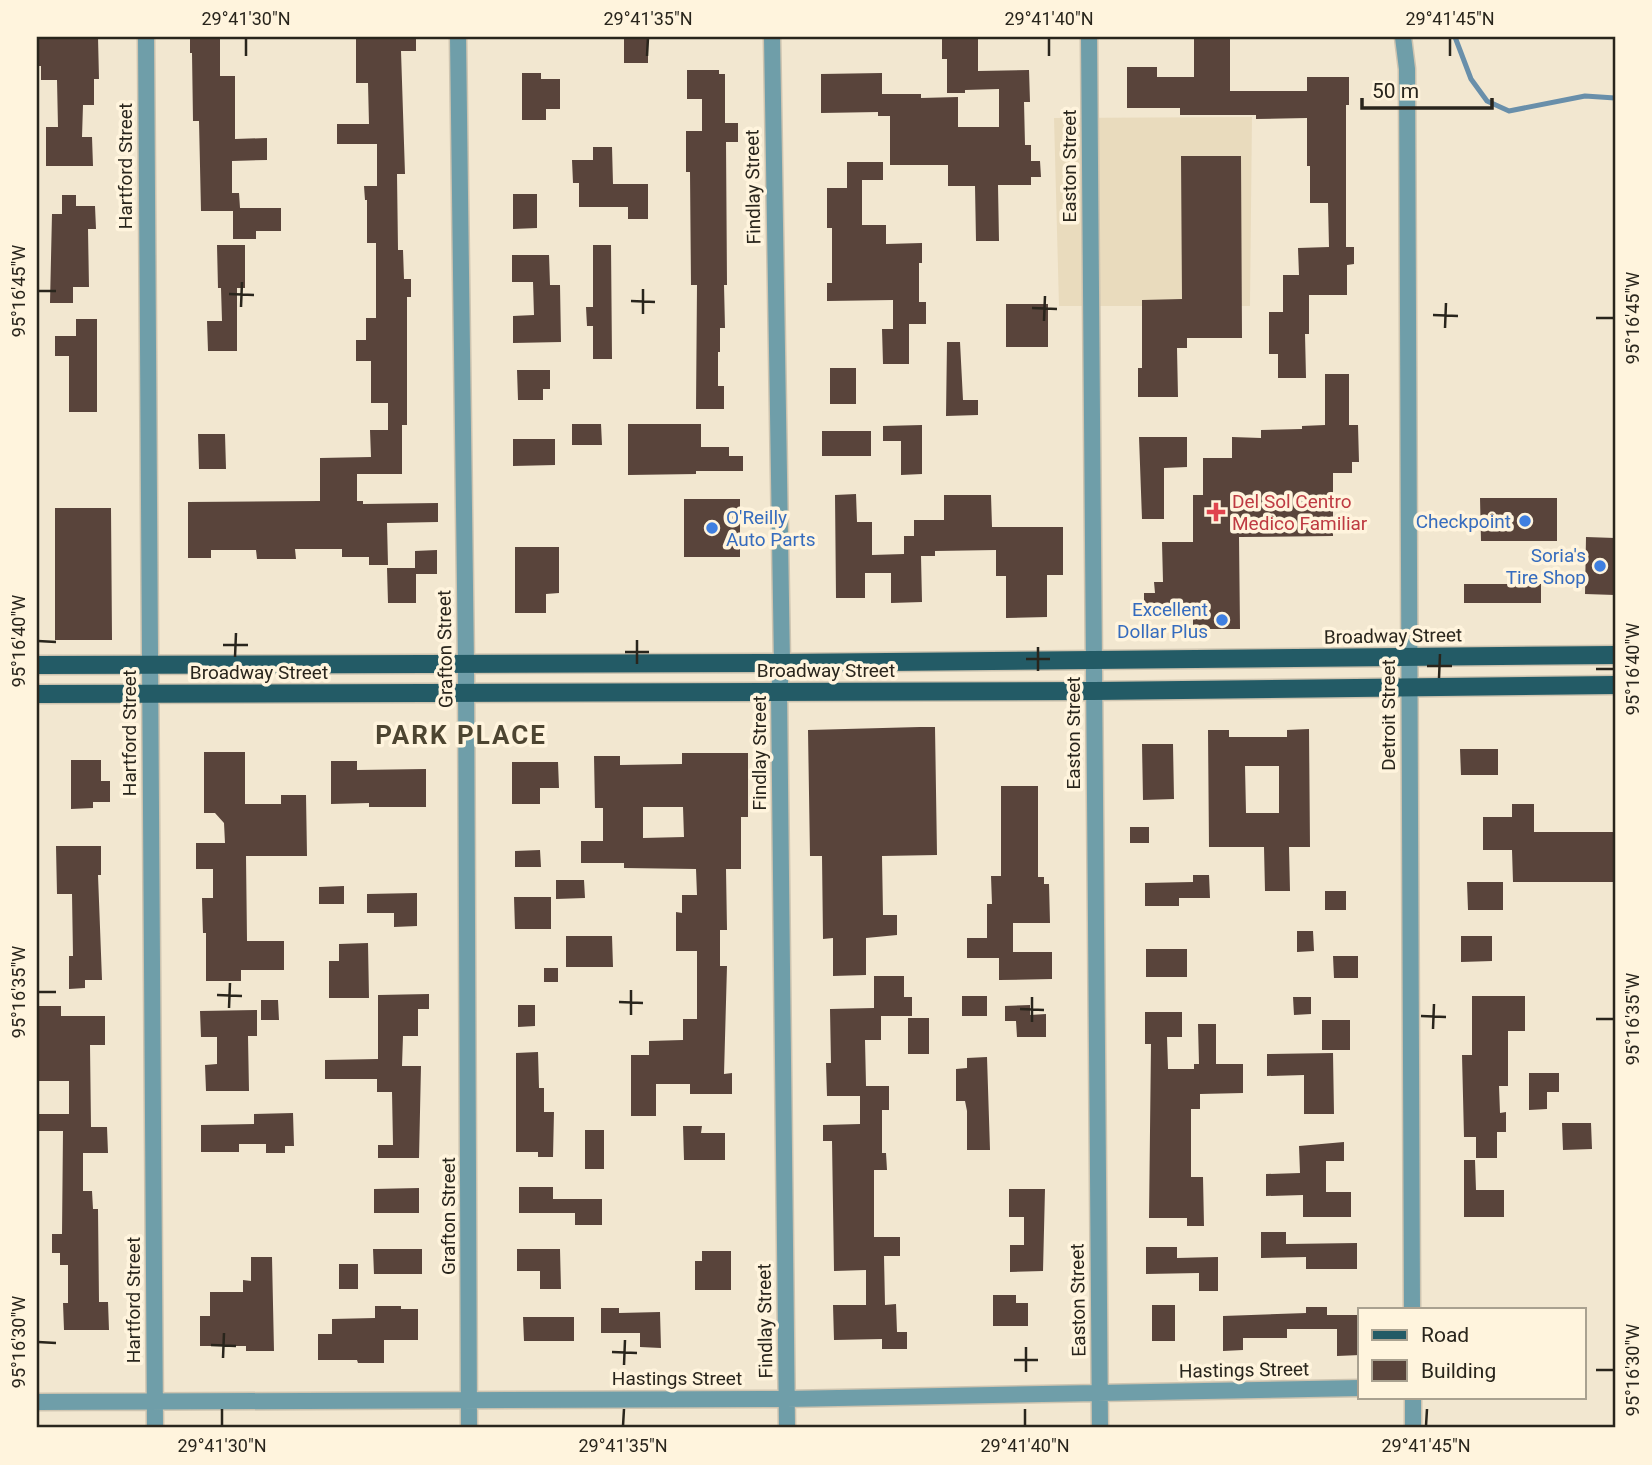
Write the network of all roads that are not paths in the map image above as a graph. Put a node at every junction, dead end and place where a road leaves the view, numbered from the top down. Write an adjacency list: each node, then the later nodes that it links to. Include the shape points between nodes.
1 (146, 37): 10 (street, Hartford Street)
2 (458, 37): 12 (street, Grafton Street)
3 (772, 37): 9 (street, Findlay Street)
4 (1089, 37): 8 (street, Easton Street)
5 (1403, 37): 7 (street, Detroit Street, via 1407,69)
6 (1615, 655): 7 (main road, Broadway Street)
7 (1409, 657): 8 (main road, Broadway Street); 14 (street, Detroit Street)
8 (1094, 661): 9 (main road, Broadway Street); 16 (street, Easton Street)
9 (782, 663): 12 (main road, Broadway Street); 15 (street, Findlay Street)
10 (149, 664): 11 (main road, Broadway Street); 12 (main road, Broadway Street); 17 (street, Hartford Street)
11 (37, 665)
12 (466, 665): 19 (street, Grafton Street)
13 (1615, 685): 14 (main road, Broadway Street)
14 (1409, 687): 16 (main road, Broadway Street); 20 (street, Detroit Street)
15 (779, 691): 16 (main road, Broadway Street); 19 (main road, Broadway Street); 25 (street, Findlay Street)
16 (1094, 691): 22 (street, Easton Street)
17 (149, 693): 18 (main road, Broadway Street); 19 (main road, Broadway Street); 27 (street, Hartford Street)
18 (37, 694)
19 (466, 694): 24 (street, Grafton Street)
20 (1412, 1308)
21 (1358, 1388): 22 (street, Hastings Street)
22 (1100, 1393): 25 (street, Hastings Street); 31 (street, Easton Street)
23 (1413, 1398): 32 (street)
24 (470, 1399): 25 (street, Hastings Street); 27 (street, Hastings Street); 29 (street, Grafton Street)
25 (787, 1399): 30 (street, Findlay Street)
26 (37, 1402): 27 (street, Hastings Street)
27 (155, 1403): 28 (street, Hartford Street)
28 (155, 1428)
29 (470, 1428)
30 (787, 1428)
31 (1100, 1428)
32 (1413, 1428)

